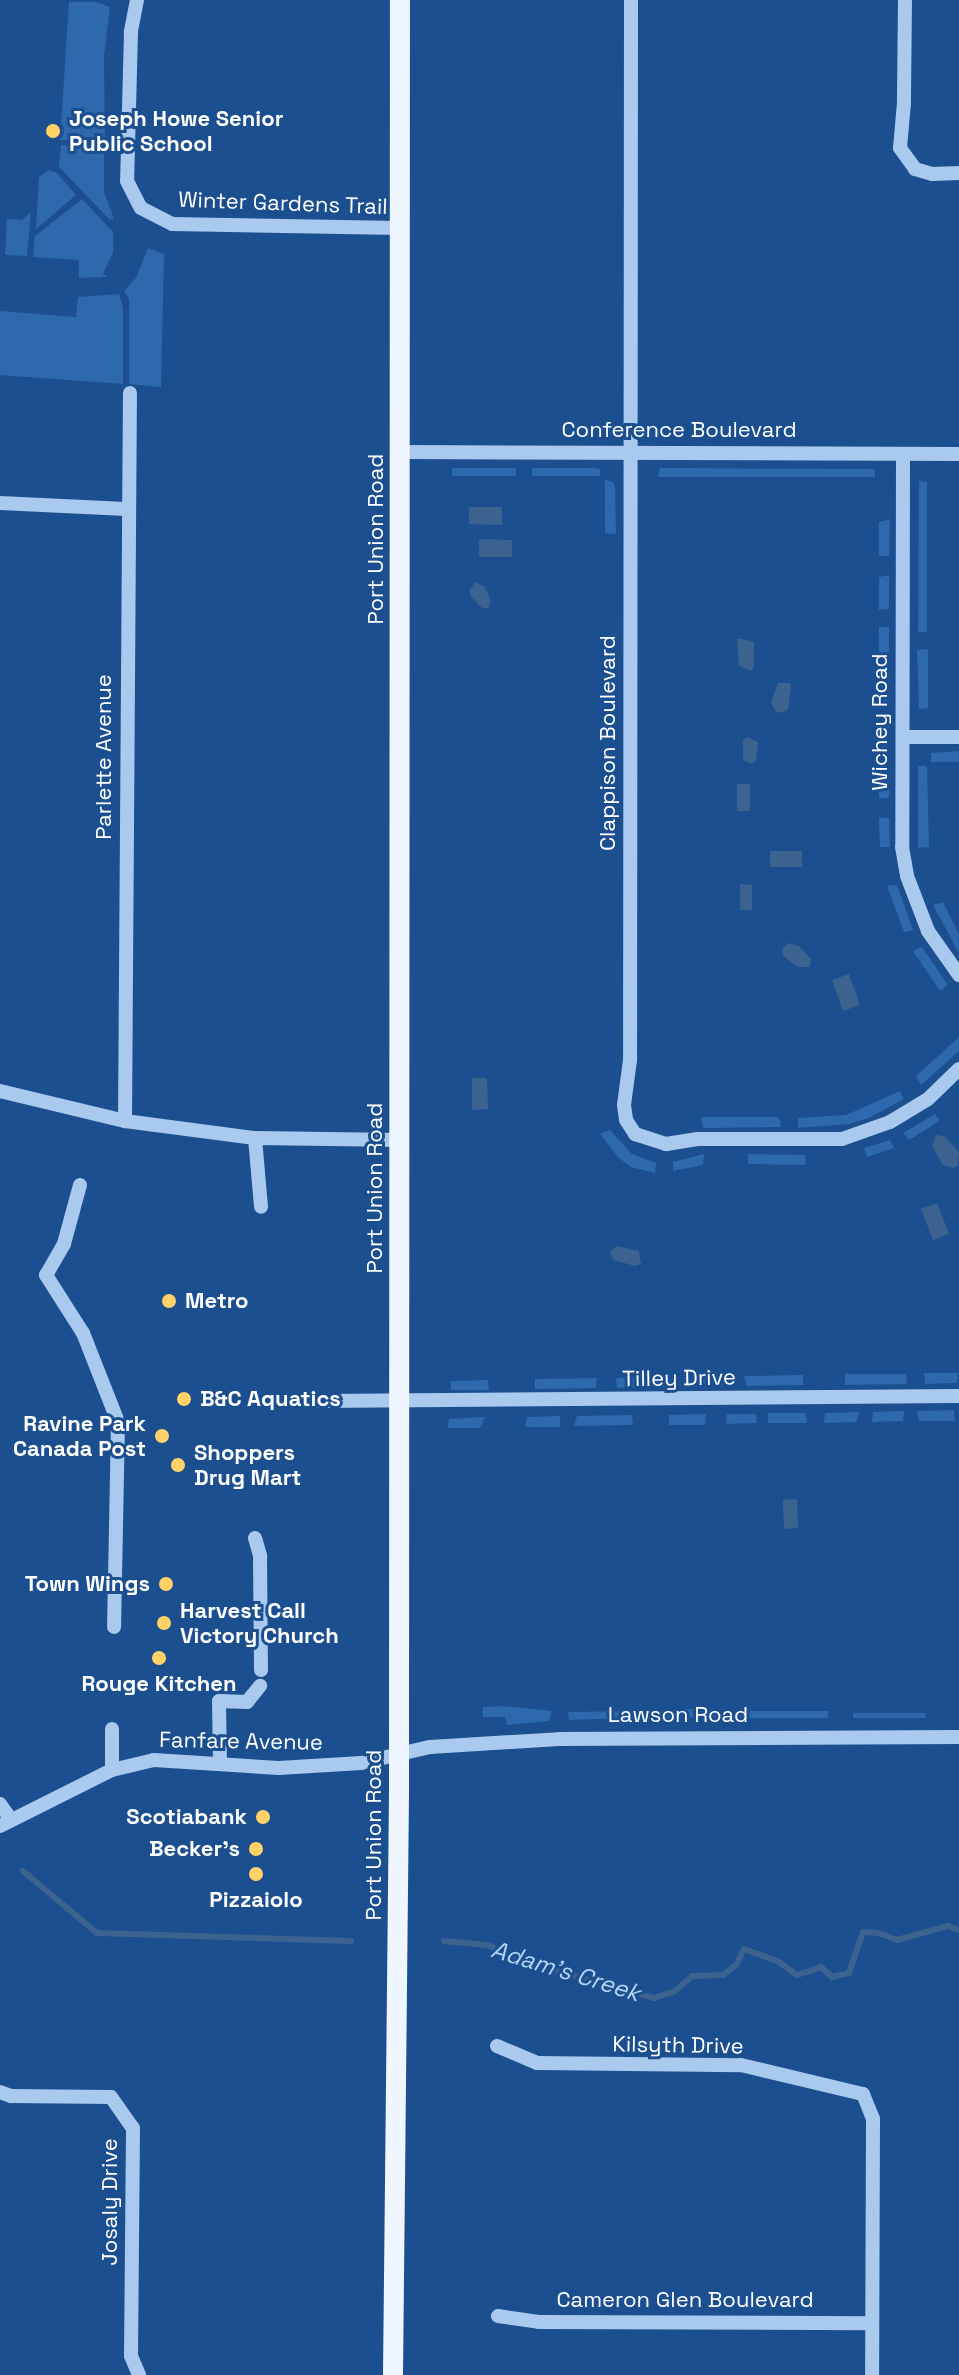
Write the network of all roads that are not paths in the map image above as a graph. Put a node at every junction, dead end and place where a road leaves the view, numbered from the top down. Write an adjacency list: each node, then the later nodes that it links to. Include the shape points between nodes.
1 (137, 0): 6 (street, Winter Gardens Trail, via 131,32 127,181 141,208 172,224)
2 (400, 0): 6 (main road, Port Union Road)
3 (631, 0): 8 (street, Clappison Boulevard)
4 (905, 0): 5 (street, via 900,148 915,169)
5 (959, 173)
6 (399, 228): 9 (main road, Port Union Road)
7 (130, 393): 13 (street, Parlette Avenue)
8 (629, 451): 9 (street, Conference Boulevard); 10 (street, Conference Boulevard); 17 (street, Clappison Boulevard, via 626,1120 635,1134 666,1144 698,1139 842,1139 890,1122 928,1099)
9 (400, 452): 21 (main road, Port Union Road)
10 (903, 454): 11 (street, Conference Boulevard); 14 (street, Wichey Road)
11 (959, 454)
12 (0, 503): 13 (street)
13 (126, 509): 19 (street, Parlette Avenue)
14 (904, 737): 15 (street); 16 (street, Wichey Road, via 902,847 907,876 928,931)
15 (959, 737)
16 (959, 975)
17 (959, 1069)
18 (0, 1091): 19 (street)
19 (125, 1121): 20 (street)
20 (255, 1138): 21 (street); 23 (street)
21 (399, 1140): 26 (main road, Port Union Road)
22 (80, 1185): 28 (street, via 64,1244 46,1275 83,1333 118,1422)
23 (261, 1207)
24 (959, 1396): 26 (street, Tilley Drive)
25 (319, 1401): 26 (street, Tilley Drive)
26 (399, 1403): 33 (main road, Port Union Road)
27 (255, 1538): 29 (street, via 260,1556)
28 (114, 1627)
29 (261, 1670)
30 (260, 1686): 34 (street, via 247,1702 219,1701)
31 (112, 1729): 35 (street)
32 (959, 1737): 33 (street, Lawson Road, via 559,1739 430,1747)
33 (398, 1757): 34 (street, Fanfare Avenue, via 279,1768); 43 (main road, Port Union Road)
34 (220, 1764): 35 (street, Fanfare Avenue, via 154,1760)
35 (112, 1770): 37 (street, Fanfare Avenue)
36 (0, 1804): 37 (street)
37 (6, 1823)
38 (497, 2046): 41 (street, Kilsyth Drive, via 537,2063 741,2065 863,2094 873,2119)
39 (0, 2092): 42 (street, Josaly Drive, via 111,2097 133,2128 131,2356)
40 (498, 2316): 41 (street, Cameron Glen Boulevard, via 539,2322)
41 (872, 2323): 44 (street, Kilsyth Drive)
42 (139, 2375)
43 (393, 2375)
44 (872, 2375)

